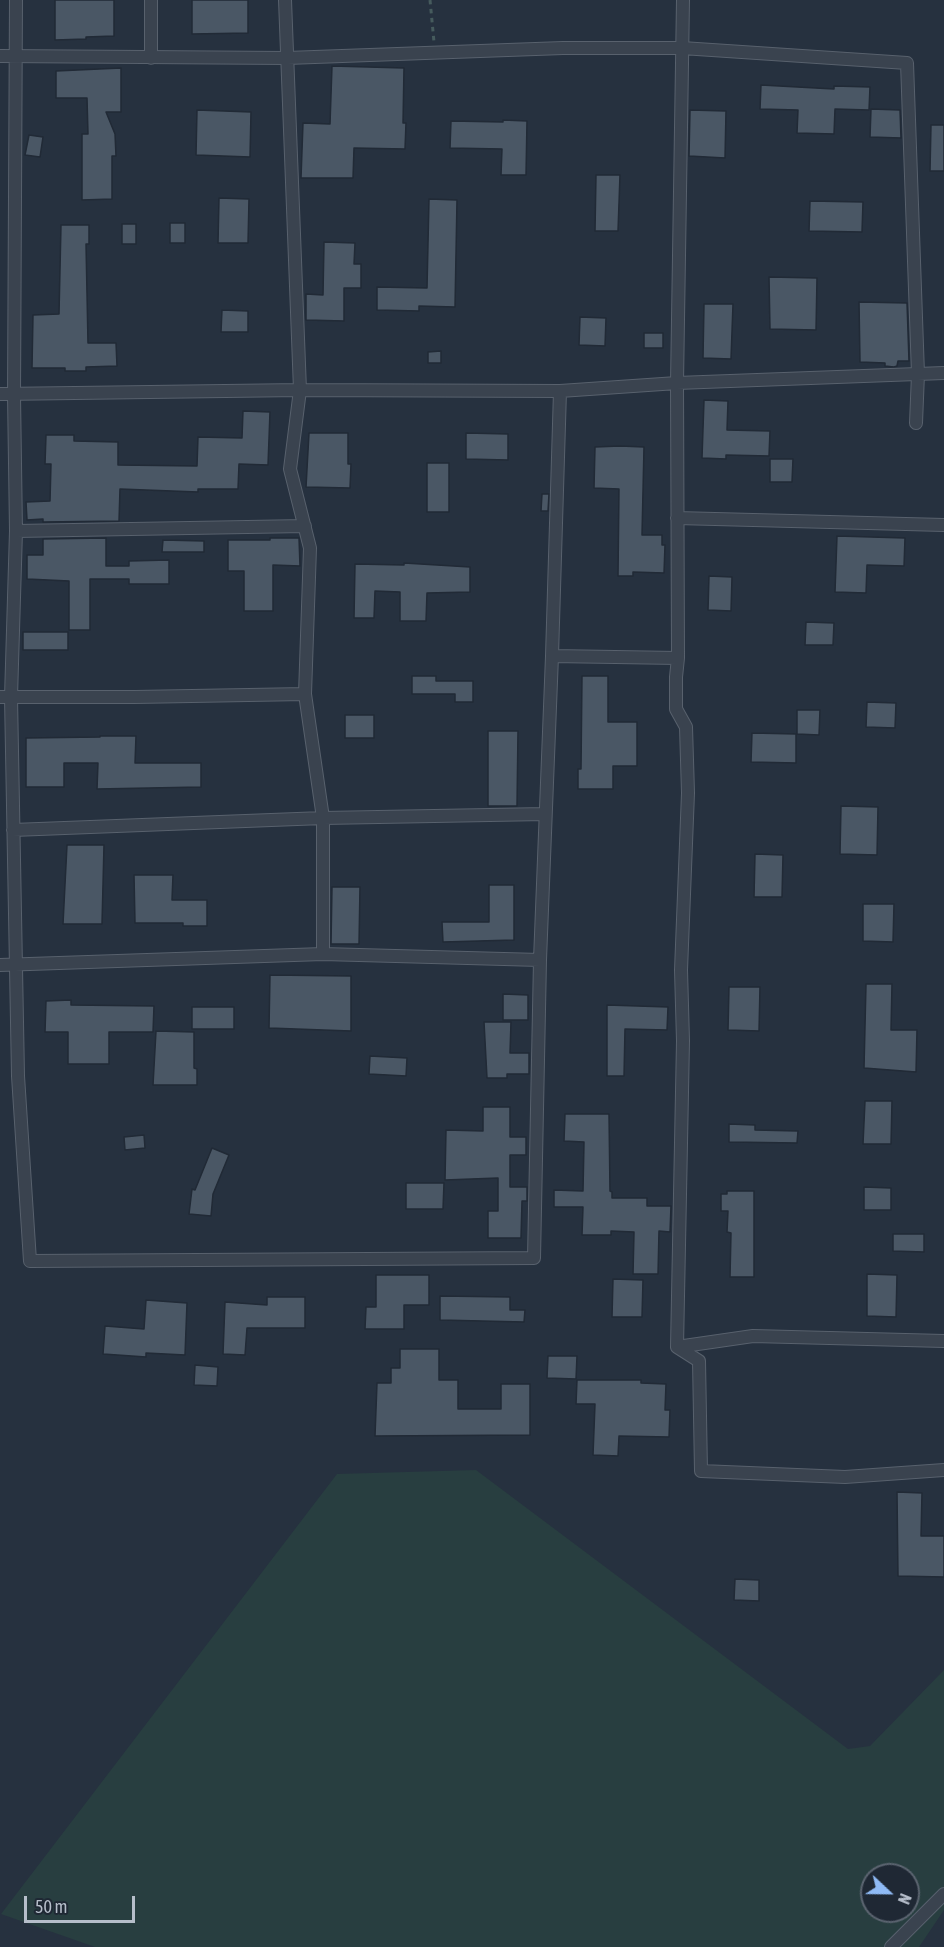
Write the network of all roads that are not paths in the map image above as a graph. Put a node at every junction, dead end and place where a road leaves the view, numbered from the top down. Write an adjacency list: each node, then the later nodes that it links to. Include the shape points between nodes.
1 (16, 0): 7 (street)
2 (151, 0): 8 (street)
3 (285, 0): 9 (street)
4 (683, 0): 5 (street)
5 (682, 48): 9 (street, via 563,48); 10 (street, via 907,63); 12 (street)
6 (0, 56): 7 (street)
7 (16, 56): 8 (street); 16 (street)
8 (151, 58): 9 (street)
9 (287, 58): 13 (street)
10 (918, 374): 11 (street); 12 (street); 17 (street)
11 (944, 374)
12 (677, 383): 14 (street); 18 (street)
13 (300, 390): 14 (street); 16 (street); 20 (street, via 290,469)
14 (560, 391): 22 (street)
15 (0, 394): 16 (street)
16 (14, 395): 21 (street)
17 (915, 423)
18 (677, 518): 19 (street); 23 (street)
19 (944, 525)
20 (305, 526): 21 (street); 24 (street, via 310,548)
21 (16, 531): 25 (street)
22 (552, 656): 23 (street); 26 (street)
23 (678, 658): 34 (street, via 676,709 686,728 688,793 681,970)
24 (304, 694): 25 (street); 27 (street)
25 (5, 697): 28 (street)
26 (545, 814): 27 (street); 30 (street)
27 (323, 818): 28 (street); 29 (street)
28 (13, 830): 32 (street)
29 (323, 954): 30 (street); 32 (street)
30 (540, 960): 32 (street, via 534,1258 30,1261 18,1076)
31 (0, 965): 32 (street)
32 (16, 965)
33 (944, 1341): 34 (street, via 753,1336)
34 (677, 1347): 35 (street, via 699,1361 701,1471 845,1477)
35 (944, 1470)
36 (944, 1894): 37 (street)
37 (891, 1947)

